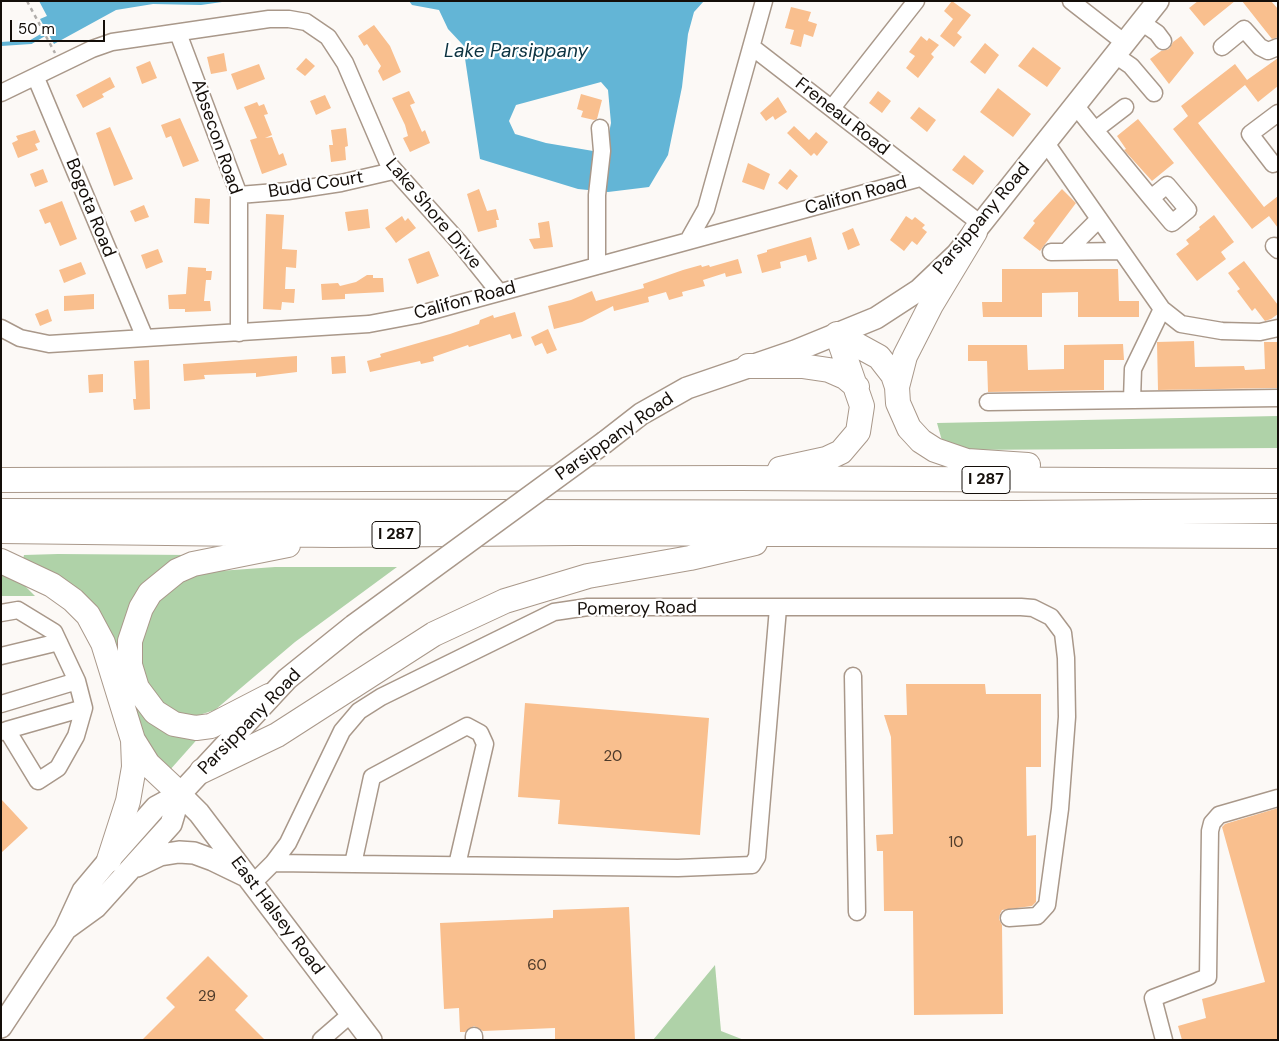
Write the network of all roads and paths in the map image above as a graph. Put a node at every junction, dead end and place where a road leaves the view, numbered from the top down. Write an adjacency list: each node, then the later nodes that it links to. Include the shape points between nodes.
1 (27, 1): 9 (path)
2 (764, 1): 10 (street)
3 (916, 1): 19 (street)
4 (1071, 1): 13 (street)
5 (1158, 1): 6 (main road, Parsippany Road)
6 (1141, 22): 8 (street); 13 (main road, Parsippany Road)
7 (178, 33): 14 (street, Lake Shore Drive, via 112,42); 25 (street, Lake Shore Drive, via 268,19 299,20 316,27 333,43 345,62 380,148); 27 (street, Absecon Road)
8 (1163, 40)
9 (51, 46)
10 (752, 47): 19 (street, Freneau Road); 31 (street, via 706,209)
11 (1222, 47): 12 (street, via 1244,29 1260,47 1268,51)
12 (1278, 47)
13 (1120, 49): 16 (street); 17 (main road, Parsippany Road)
14 (36, 78): 15 (street, Lake Shore Drive); 40 (street, Bogota Road)
15 (1, 93)
16 (1154, 93)
17 (1075, 105): 22 (street); 23 (main road, Parsippany Road)
18 (1125, 107): 22 (street)
19 (832, 108): 26 (street, Freneau Road)
20 (1278, 113): 24 (street, via 1250,134)
21 (600, 128): 33 (street)
22 (1095, 130): 28 (street)
23 (1046, 142): 29 (street); 30 (main road, Parsippany Road)
24 (1273, 164)
25 (393, 171): 27 (street, Budd Court, via 288,192); 34 (street, Lake Shore Drive, via 458,241)
26 (920, 178): 30 (street, Freneau Road); 31 (street, Califon Road)
27 (239, 195): 38 (street, Absecon Road)
28 (1151, 198)
29 (1099, 219): 32 (street); 32 (street, via 1058,252)
30 (978, 228): 39 (main road, Parsippany Road, via 941,270 912,295 876,318); 43 (highway, via 931,305 905,356)
31 (688, 242): 33 (street, Califon Road)
32 (1121, 251): 35 (street)
33 (597, 266): 34 (street, Califon Road)
34 (498, 292): 38 (street, Califon Road, via 417,315 369,324)
35 (1162, 309): 37 (street, via 1181,324 1222,331 1260,332); 45 (street, via 1133,369)
36 (1, 328): 40 (street, Califon Road, via 20,338 48,344)
37 (1278, 328)
38 (239, 333): 40 (street, Califon Road)
39 (837, 334): 41 (main road, Parsippany Road); 42 (highway); 43 (highway, via 879,358 893,375)
40 (145, 338)
41 (748, 366): 42 (highway, via 802,366 829,370); 64 (main road, Parsippany Road, bridge, via 679,392 641,414 353,626)
42 (857, 387): 47 (highway, via 862,406 861,424 854,440 841,452 826,459)
43 (897, 387): 50 (highway, via 902,416 914,435 935,450 967,461)
44 (1278, 398): 45 (street)
45 (1132, 400): 46 (street)
46 (988, 402)
47 (740, 478): 48 (highway, I 287); 50 (highway, I 287)
48 (6, 480)
49 (1278, 480): 50 (highway, I 287)
50 (1232, 481)
51 (1, 511): 52 (highway)
52 (1278, 511)
53 (1, 531): 55 (highway, I 287)
54 (792, 534): 55 (highway, I 287); 56 (highway, I 287); 69 (highway, via 690,558 588,576 505,601 434,634 277,735)
55 (333, 535): 64 (highway, via 193,564 177,571 150,593 135,623 129,656 132,675 143,699 165,719 185,727 211,726)
56 (1278, 536)
57 (1, 561): 68 (highway, via 52,585 88,615 103,643)
58 (778, 608): 72 (street, Pomeroy Road, via 588,607 562,610 381,697 359,711 342,731 288,843); 74 (street, via 757,857 752,865 678,868); 78 (street, Pomeroy Road, via 1033,608 1051,617 1063,633 1067,717 1050,887 1046,906 1037,916)
59 (1, 613): 60 (street, via 18,610 54,632)
60 (59, 642): 61 (street); 63 (street)
61 (1, 656)
62 (853, 676): 77 (street)
63 (77, 681): 65 (street); 66 (street)
64 (269, 696): 69 (main road, Parsippany Road)
65 (1, 704)
66 (84, 708): 67 (street, via 33,720); 67 (street, via 76,736 58,768 38,781)
67 (4, 731)
68 (133, 740): 70 (highway, via 148,764); 75 (highway, via 132,786)
69 (202, 771): 70 (main road, Parsippany Road)
70 (180, 794): 75 (main road, Parsippany Road, via 156,807); 76 (main road, East Halsey Road, via 199,813)
71 (1278, 798): 83 (street, via 1219,815 1212,823 1208,977 1153,998)
72 (273, 863): 73 (street); 76 (street, Pomeroy Road)
73 (353, 864): 74 (street); 74 (street, via 372,777 467,726 480,733 484,744)
74 (457, 865)
75 (118, 866): 76 (main road, via 160,855 194,853); 80 (main road, Parsippany Road, via 83,891 65,930)
76 (250, 880): 79 (main road, East Halsey Road)
77 (857, 912)
78 (1009, 918)
79 (351, 1014): 81 (street); 82 (main road, East Halsey Road)
80 (1, 1028)
81 (321, 1040)
82 (371, 1040)
83 (1164, 1040)

